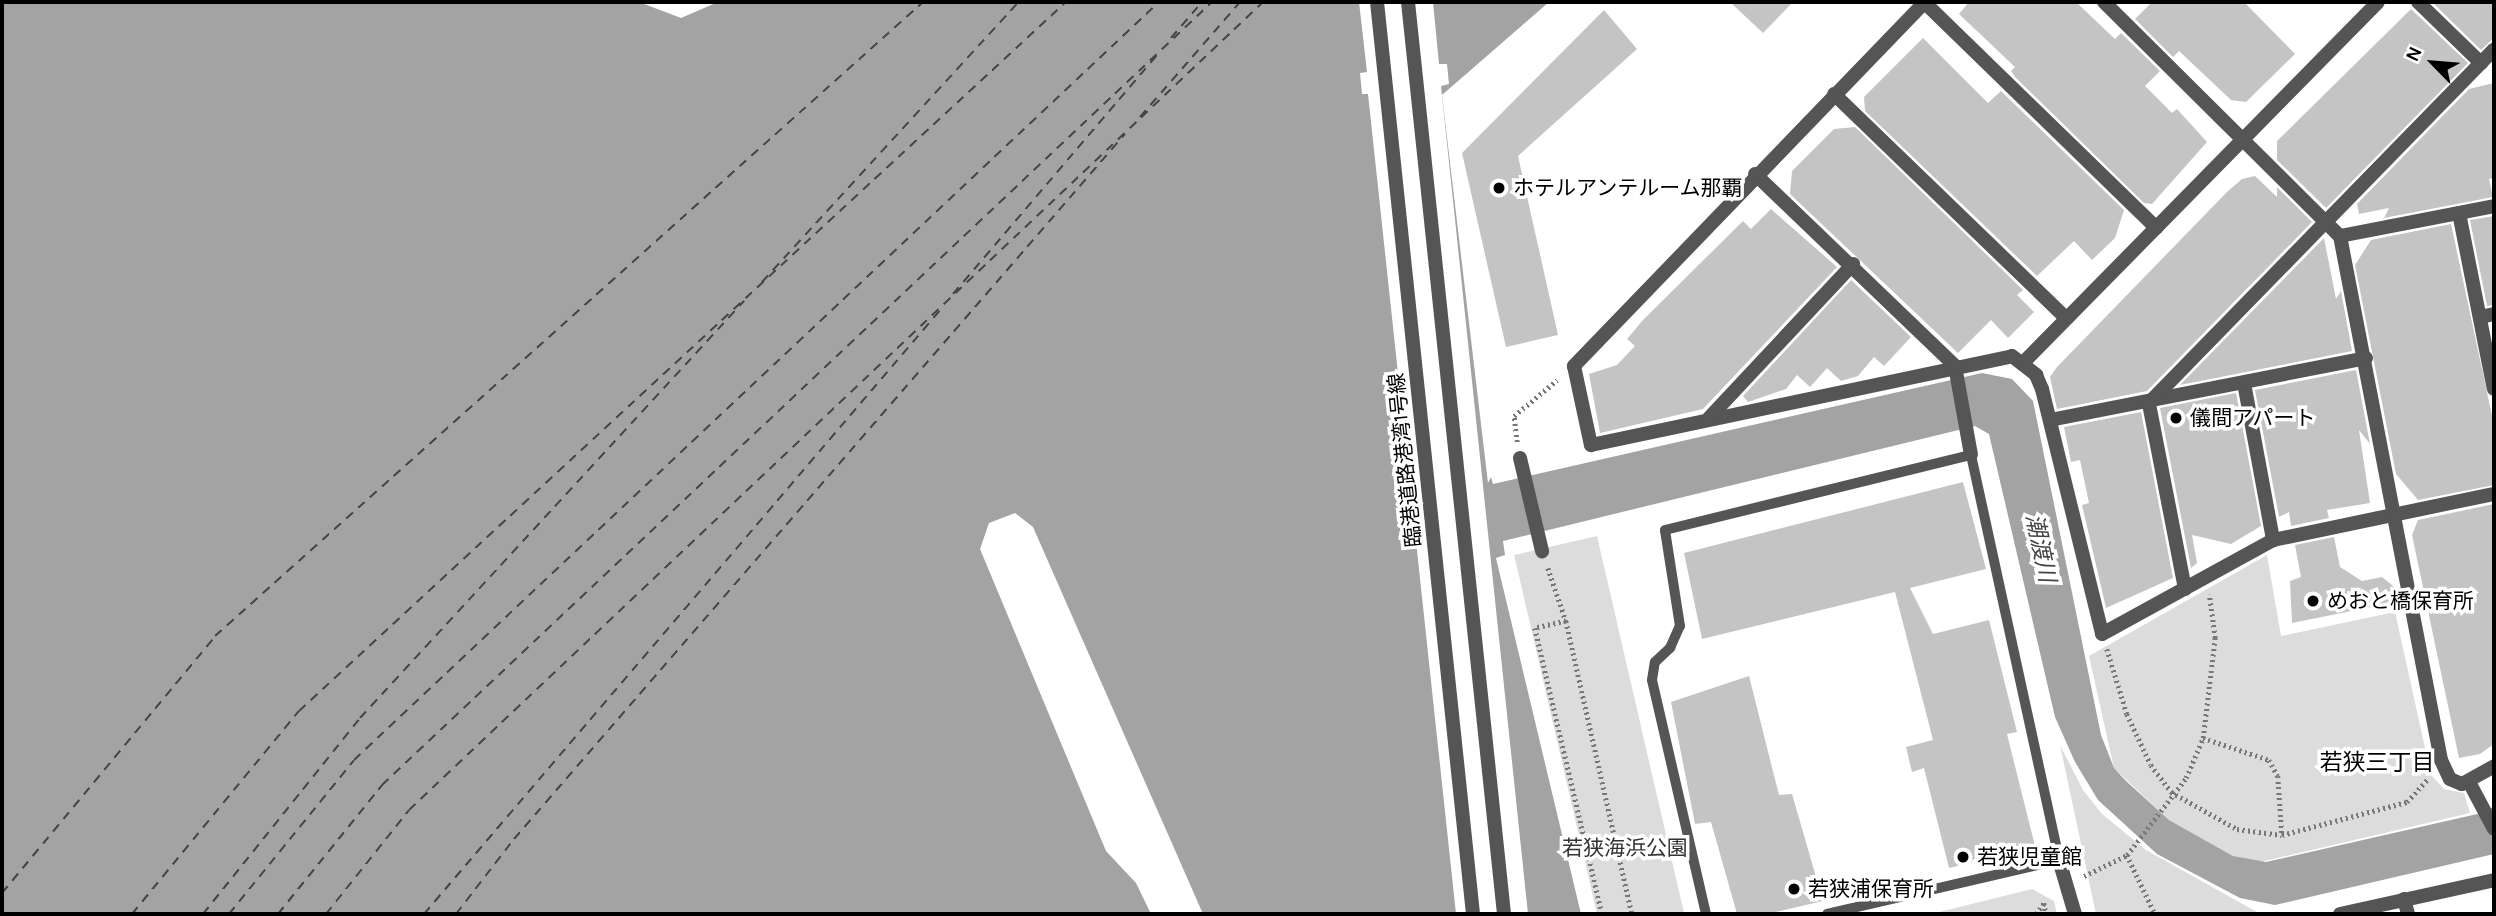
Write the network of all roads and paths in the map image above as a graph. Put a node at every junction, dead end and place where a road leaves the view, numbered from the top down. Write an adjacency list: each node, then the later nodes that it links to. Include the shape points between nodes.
1 (1377, 2): 51 (street, 臨港道路港湾1号線)
2 (1408, 2): 52 (street)
3 (1924, 2): 9 (street); 15 (street)
4 (2104, 2): 10 (street)
5 (2378, 2): 10 (street)
6 (2418, 2): 8 (street)
7 (2494, 50): 8 (street)
8 (2481, 63): 14 (street)
9 (1834, 94): 11 (street); 19 (street)
10 (2244, 138): 14 (street); 15 (street)
11 (1755, 174): 17 (street); 22 (street)
12 (2494, 206): 13 (street)
13 (2459, 213): 16 (street); 18 (street)
14 (2328, 221): 16 (street); 26 (street)
15 (2155, 228): 19 (street)
16 (2340, 236): 20 (street)
17 (1853, 264): 23 (street); 27 (street)
18 (2487, 315): 25 (street)
19 (2066, 318): 21 (street)
20 (2366, 358): 24 (street); 32 (street)
21 (2023, 363): 23 (street, via 2012,356 1998,356); 28 (street, via 2036,375)
22 (1574, 366): 27 (street, via 1591,445); 30 (path, via 1514,416)
23 (1955, 366): 27 (street); 29 (street)
24 (2244, 383): 26 (street); 33 (street)
25 (2494, 388)
26 (2149, 403): 28 (street); 36 (street)
27 (1709, 418)
28 (2050, 419): 38 (street)
29 (1971, 455): 47 (lane); 55 (lane, via 1665,530 1680,626 1670,648 1655,662 1652,680)
30 (1520, 458): 34 (street)
31 (2494, 494): 32 (street)
32 (2395, 514): 33 (street); 41 (street)
33 (2273, 540): 35 (street)
34 (1542, 551): 37 (path)
35 (2206, 578): 36 (street); 39 (path, via 2215,638 2202,716)
36 (2185, 589): 38 (street)
37 (1566, 621): 53 (path, via 1535,628); 54 (path)
38 (2102, 634): 43 (path, via 2127,714 2151,765)
39 (2203, 738): 43 (path, via 2186,778); 45 (path, via 2269,760 2278,776)
40 (2494, 766): 42 (street)
41 (2445, 773): 42 (street, via 2456,782); 45 (path, via 2426,780 2407,802)
42 (2469, 782): 44 (street)
43 (2171, 792): 45 (path, via 2237,829); 46 (path)
44 (2494, 828)
45 (2282, 835)
46 (2127, 855): 48 (path); 60 (path)
47 (2059, 860): 56 (lane); 59 (street)
48 (2083, 877)
49 (2494, 880): 50 (street)
50 (2404, 899): 61 (street); 62 (street)
51 (1473, 914)
52 (1504, 914)
53 (1602, 914)
54 (1632, 914)
55 (1706, 914)
56 (1827, 914)
57 (2036, 914): 58 (path, via 2044,903)
58 (2046, 914)
59 (2075, 914)
60 (2155, 914)
61 (2340, 914)
62 (2408, 914)

